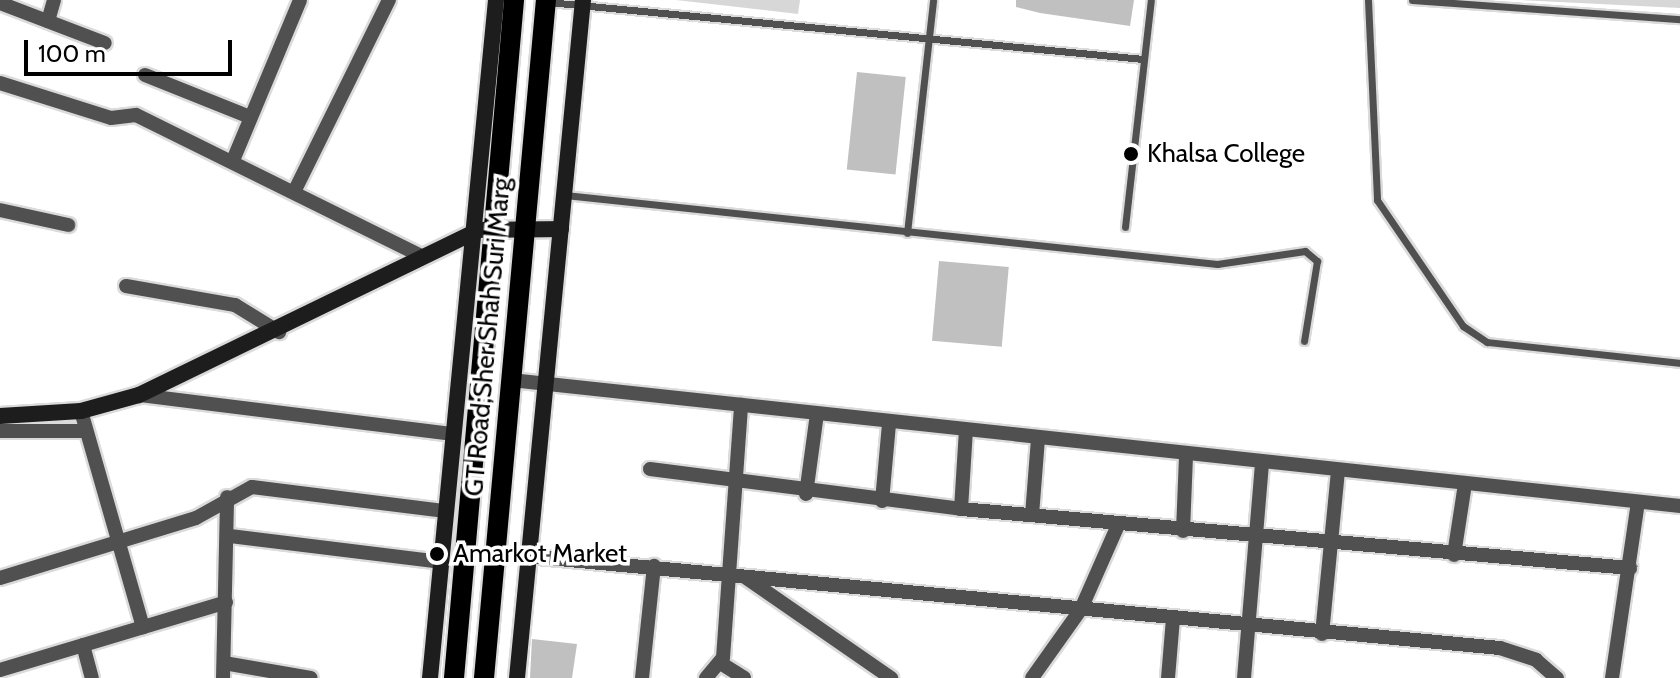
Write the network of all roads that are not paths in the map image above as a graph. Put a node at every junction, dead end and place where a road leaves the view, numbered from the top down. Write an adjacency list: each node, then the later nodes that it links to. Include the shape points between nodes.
1 (54, 0): 14 (street)
2 (300, 0): 20 (street)
3 (389, 0): 22 (street)
4 (496, 0): 28 (main road)
5 (514, 0): 28 (main road, GT Road;Sher Shah Suri Marg)
6 (933, 0): 15 (lane)
7 (1151, 0): 17 (lane)
8 (1368, 0): 35 (lane, via 1377,200 1463,326 1487,342)
9 (1412, 0): 13 (lane)
10 (546, 1): 12 (lane); 27 (main road, GT Road;Sher Shah Suri Marg)
11 (0, 3): 14 (street)
12 (583, 3): 15 (lane); 23 (main road)
13 (1680, 19)
14 (48, 21): 16 (street)
15 (930, 36): 17 (lane); 30 (lane)
16 (105, 43)
17 (1143, 59): 26 (lane)
18 (145, 75): 20 (street)
19 (0, 83): 21 (street, via 111,118 136,115)
20 (250, 117): 21 (street)
21 (234, 158): 22 (street)
22 (296, 188): 31 (street)
23 (565, 195): 29 (main road); 30 (lane)
24 (0, 210): 25 (street)
25 (68, 225)
26 (1125, 227)
27 (524, 228): 28 (main road); 29 (main road); 36 (main road, GT Road;Sher Shah Suri Marg)
28 (486, 229): 31 (main road); 47 (main road); 91 (main road, GT Road;Sher Shah Suri Marg)
29 (561, 229): 37 (main road)
30 (907, 233): 34 (lane, via 1231,265 1305,251 1317,261)
31 (421, 256): 33 (main road)
32 (126, 286): 33 (street, via 235,305)
33 (279, 332): 38 (main road)
34 (1304, 341)
35 (1680, 363)
36 (511, 380): 37 (street); 69 (main road, GT Road;Sher Shah Suri Marg)
37 (547, 383): 39 (street); 71 (main road)
38 (139, 395): 40 (main road); 47 (street)
39 (741, 405): 41 (street); 53 (street)
40 (81, 411): 42 (main road); 46 (street)
41 (817, 414): 43 (street); 55 (street)
42 (0, 416)
43 (889, 424): 44 (street); 57 (street)
44 (966, 430): 48 (street); 60 (street)
45 (0, 431): 46 (street)
46 (86, 431): 68 (street)
47 (453, 434): 61 (main road)
48 (1038, 438): 49 (street); 62 (street)
49 (1186, 455): 50 (street); 64 (street)
50 (1262, 463): 52 (street); 66 (street)
51 (650, 469): 53 (street)
52 (1338, 470): 54 (street); 67 (street)
53 (731, 484): 55 (street); 75 (street)
54 (1465, 484): 58 (street); 70 (street)
55 (806, 494): 57 (street)
56 (227, 497): 61 (street, via 262,487); 65 (street); 68 (street, via 196,518)
57 (882, 501): 60 (street)
58 (1638, 502): 59 (street); 74 (street)
59 (1680, 506)
60 (961, 509): 62 (street)
61 (446, 511): 72 (main road)
62 (1032, 515): 63 (street)
63 (1118, 525): 64 (street); 79 (street)
64 (1183, 531): 66 (street)
65 (230, 536): 72 (street); 78 (street)
66 (1257, 536): 67 (street); 82 (street)
67 (1331, 542): 70 (street); 83 (street)
68 (114, 543): 77 (street); 81 (street)
69 (495, 553): 71 (street); 92 (main road, GT Road;Sher Shah Suri Marg)
70 (1454, 555): 74 (street)
71 (530, 556): 73 (street); 93 (main road)
72 (442, 562): 90 (main road)
73 (654, 566): 75 (street); 94 (street)
74 (1630, 568): 102 (street)
75 (724, 574): 76 (street); 85 (street)
76 (745, 577): 79 (street); 97 (street)
77 (0, 578)
78 (226, 602): 81 (street); 87 (street)
79 (1081, 609): 80 (street); 98 (street)
80 (1173, 619): 82 (street); 99 (street)
81 (143, 627): 84 (street)
82 (1251, 627): 83 (street); 100 (street)
83 (1322, 634): 101 (street, via 1500,648 1536,660)
84 (83, 645): 86 (street); 88 (street)
85 (722, 664): 95 (street); 96 (street)
86 (0, 670)
87 (223, 670): 89 (street)
88 (92, 678)
89 (311, 678)
90 (430, 678)
91 (454, 678)
92 (484, 678)
93 (517, 678)
94 (642, 678)
95 (706, 678)
96 (744, 678)
97 (891, 678)
98 (1034, 678)
99 (1168, 678)
100 (1244, 678)
101 (1557, 678)
102 (1612, 678)

